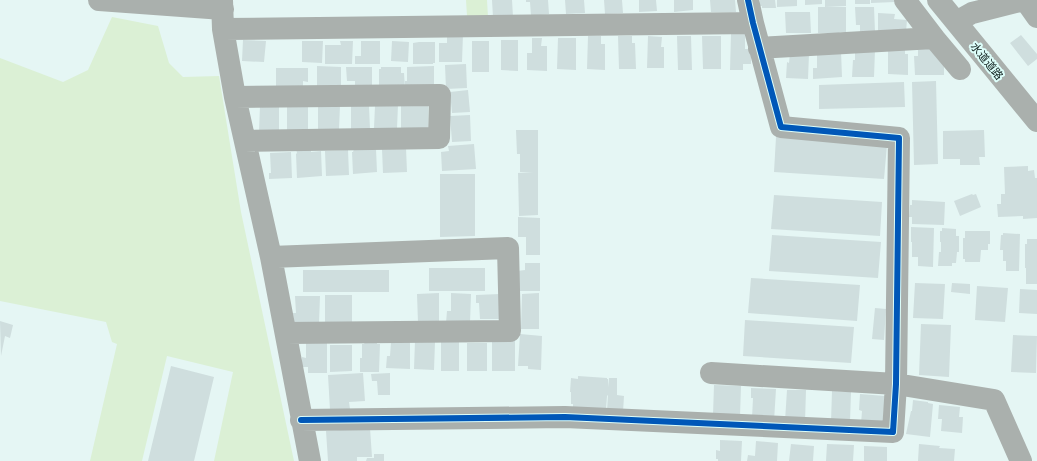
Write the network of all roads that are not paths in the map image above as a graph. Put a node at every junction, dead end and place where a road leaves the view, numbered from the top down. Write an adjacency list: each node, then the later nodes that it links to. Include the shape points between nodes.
1 (99, 0): 6 (street)
2 (748, 0): 9 (street)
3 (905, 0): 10 (street)
4 (938, 0): 8 (street, 水道道路)
5 (1024, 0): 7 (street); 8 (street, via 972,13)
6 (223, 13): 9 (street); 13 (street)
7 (1037, 17)
8 (956, 22): 14 (street, 水道道路)
9 (753, 24): 11 (street)
10 (934, 38): 11 (street); 12 (street)
11 (759, 48): 19 (street, via 781,127 899,138)
12 (960, 69)
13 (235, 97): 15 (street); 15 (street, via 440,95 439,138)
14 (1037, 121)
15 (245, 141): 16 (street)
16 (272, 257): 17 (street); 17 (street, via 508,248 510,332)
17 (286, 332): 20 (street)
18 (711, 373): 19 (street)
19 (896, 384): 20 (street, via 893,432 565,417); 22 (street, via 994,400)
20 (301, 420): 21 (street)
21 (310, 461)
22 (1021, 461)

